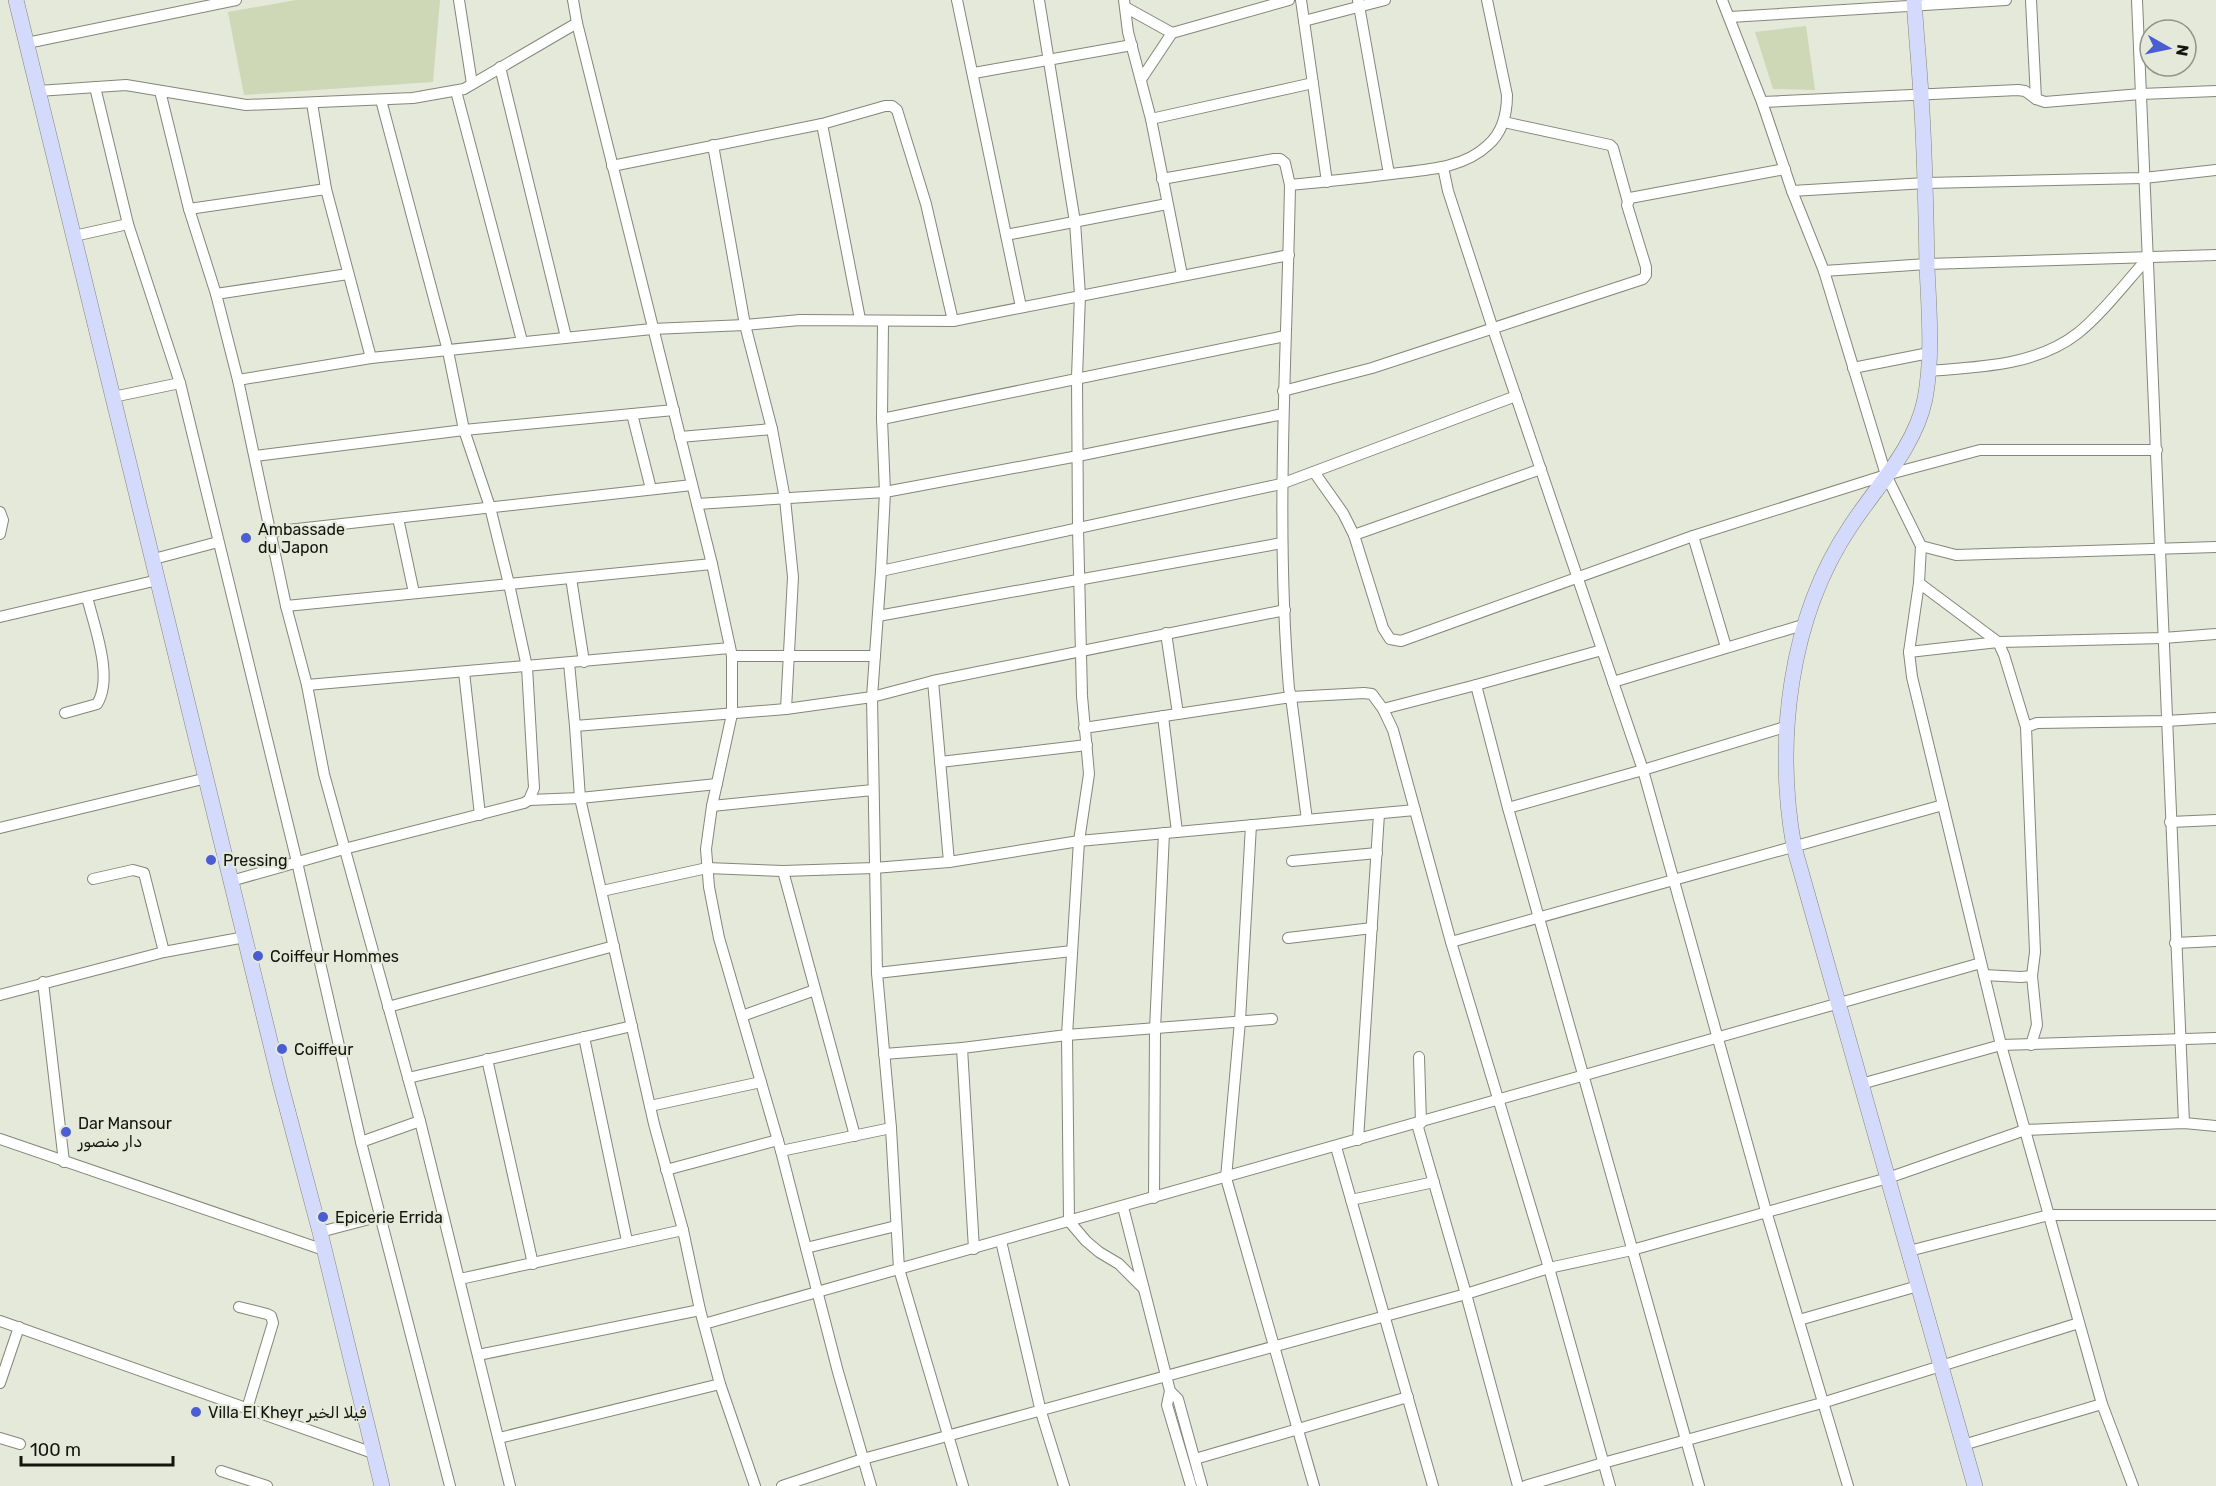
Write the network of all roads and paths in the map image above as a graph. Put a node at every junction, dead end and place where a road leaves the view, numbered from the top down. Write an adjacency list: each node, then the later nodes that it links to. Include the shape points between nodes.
1 (16, 0): 22 (street)
2 (236, 0): 22 (street)
3 (459, 0): 29 (street)
4 (573, 0): 20 (street)
5 (957, 0): 26 (street)
6 (1039, 0): 24 (street)
7 (1289, 0): 21 (street)
8 (1301, 0): 19 (street)
9 (1385, 0): 16 (street)
10 (1487, 0): 42 (street, via 1507,94)
11 (1722, 0): 18 (street)
12 (2006, 0): 17 (street)
13 (2031, 0): 37 (street)
14 (2137, 0): 35 (street)
15 (1125, 3): 21 (street); 23 (street)
16 (1359, 3): 19 (street); 49 (street)
17 (1914, 3): 18 (street); 36 (street)
18 (1730, 17): 39 (street)
19 (1304, 21): 28 (street)
20 (577, 23): 25 (street); 45 (street)
21 (1172, 33): 27 (street)
22 (27, 43): 31 (street)
23 (1132, 45): 24 (street); 27 (street)
24 (1049, 60): 26 (street); 60 (street)
25 (500, 67): 29 (street); 81 (street)
26 (974, 73): 62 (street)
27 (1142, 78): 41 (street)
28 (1313, 83): 41 (street); 52 (street)
29 (472, 84): 33 (street)
30 (95, 87): 31 (street); 32 (street, via 126,85); 61 (street)
31 (38, 91): 63 (street)
32 (160, 91): 40 (street, via 246,105); 59 (street)
33 (456, 91): 38 (street); 82 (street)
34 (2216, 91): 35 (street)
35 (2141, 94): 37 (street, via 2053,102); 50 (street)
36 (1921, 95): 37 (street, via 2018,90); 39 (street); 53 (street)
37 (2036, 99)
38 (381, 100): 40 (street); 83 (street)
39 (1762, 102): 47 (street)
40 (312, 103): 55 (street)
41 (1150, 119): 51 (street)
42 (1504, 122): 46 (street, via 1487,147 1471,158); 57 (street, via 1610,145)
43 (822, 124): 44 (street); 74 (street); 75 (street, via 885,106 897,110 926,204)
44 (712, 145): 45 (street); 77 (street)
45 (612, 166): 78 (street)
46 (1443, 167): 49 (street); 79 (street)
47 (1785, 169): 56 (street); 57 (street, via 1630,198)
48 (2216, 170): 50 (street)
49 (1389, 174): 52 (street)
50 (2144, 178): 53 (street); 66 (street)
51 (1162, 179): 54 (street, via 1280,159 1285,163); 58 (street)
52 (1327, 182): 54 (street)
53 (1926, 183): 56 (street); 67 (street)
54 (1290, 185): 64 (street)
55 (326, 189): 59 (street); 69 (street)
56 (1792, 191): 68 (street)
57 (1628, 202): 79 (street, via 1646,267 1643,279)
58 (1167, 204): 60 (street); 70 (street)
59 (189, 209): 71 (street)
60 (1075, 222): 62 (street); 72 (street)
61 (128, 224): 63 (street); 90 (street)
62 (1006, 235): 73 (street)
63 (74, 236): 93 (street)
64 (1289, 255): 70 (street); 80 (street)
65 (2216, 255): 66 (street)
66 (2148, 258): 67 (street); 87 (street, via 2078,333 2058,345 2002,365); 101 (street)
67 (1927, 264): 68 (street); 84 (street)
68 (1824, 271): 86 (street)
69 (348, 273): 71 (street); 85 (street)
70 (1182, 275): 72 (street)
71 (216, 294): 89 (street)
72 (1080, 295): 73 (street); 88 (street)
73 (1021, 307): 75 (street)
74 (860, 319): 76 (street); 77 (street)
75 (953, 321): 76 (street)
76 (883, 322): 97 (street)
77 (745, 325): 78 (street); 98 (street)
78 (652, 329): 81 (street); 94 (street)
79 (1493, 329): 91 (street, via 1372,368); 92 (street)
80 (1285, 336): 88 (street); 91 (street)
81 (566, 337): 82 (street)
82 (522, 341): 83 (street)
83 (448, 351): 85 (street); 99 (street)
84 (1929, 353): 86 (street); 87 (street)
85 (371, 358): 89 (street)
86 (1853, 368): 106 (street)
87 (1928, 371): 106 (street, via 1919,420)
88 (1077, 377): 97 (street); 103 (street)
89 (238, 380): 102 (street)
90 (180, 383): 93 (street); 121 (street)
91 (1283, 391): 96 (street)
92 (1516, 396): 104 (street); 105 (street)
93 (113, 397): 126 (street)
94 (674, 410): 95 (street); 100 (street)
95 (632, 414): 99 (street); 109 (street)
96 (1283, 414): 103 (street); 107 (street)
97 (882, 418): 110 (street)
98 (772, 429): 100 (street); 111 (street)
99 (464, 430): 102 (street); 113 (street)
100 (680, 437): 108 (street)
101 (2157, 450): 106 (street, via 1980,450); 125 (street)
102 (255, 456): 117 (street)
103 (1078, 456): 110 (street); 116 (street)
104 (1541, 469): 119 (street); 129 (street)
105 (1314, 472): 107 (street); 119 (street)
106 (1886, 475): 120 (street); 123 (street); 141 (street, via 1836,549)
107 (1281, 484): 116 (street); 122 (street)
108 (692, 485): 109 (street); 112 (street)
109 (651, 489): 113 (street)
110 (885, 492): 111 (street); 128 (street)
111 (784, 499): 112 (street); 152 (street, via 793,577)
112 (697, 504): 127 (street)
113 (490, 507): 115 (street); 134 (street)
114 (0, 512): 118 (street)
115 (398, 518): 117 (street); 135 (street)
116 (1078, 528): 128 (street); 131 (street)
117 (270, 532): 137 (street)
118 (0, 534)
119 (1354, 536): 129 (street, via 1383,628 1390,639 1401,641)
120 (1693, 536): 129 (street); 146 (street)
121 (218, 542): 126 (street); 201 (street)
122 (1281, 543): 131 (street); 138 (street)
123 (1921, 546): 125 (street, via 1956,555); 133 (street)
124 (2216, 547): 125 (street)
125 (2159, 548): 144 (street)
126 (154, 559): 132 (street)
127 (712, 564): 130 (street); 149 (street)
128 (881, 571): 139 (street)
129 (1578, 576): 147 (street)
130 (571, 578): 134 (street); 153 (street)
131 (1079, 579): 139 (street); 148 (street)
132 (158, 580): 136 (street); 178 (street)
133 (1919, 583): 145 (street); 150 (street)
134 (509, 584): 135 (street); 155 (street)
135 (414, 593): 137 (street)
136 (87, 597): 140 (street); 165 (street, via 104,672 103,689 97,704)
137 (286, 606): 159 (street)
138 (1285, 609): 142 (street); 162 (street)
139 (878, 616): 151 (street)
140 (0, 618)
141 (1806, 624): 146 (street); 172 (street, via 1791,687)
142 (1166, 633): 148 (street); 167 (street)
143 (2216, 634): 144 (street)
144 (2163, 638): 145 (street); 170 (street)
145 (1998, 642): 150 (street); 173 (street)
146 (1726, 647): 158 (street)
147 (1602, 650): 158 (street); 160 (street)
148 (1081, 651): 157 (street); 174 (street)
149 (731, 652): 152 (street); 153 (street); 166 (street)
150 (1909, 652): 183 (street)
151 (875, 656): 152 (street); 161 (street)
152 (787, 657): 163 (street)
153 (584, 662): 154 (street)
154 (569, 663): 155 (street); 171 (street)
155 (527, 667): 156 (street); 182 (street, via 534,788)
156 (464, 672): 159 (street); 188 (street)
157 (933, 681): 161 (street); 176 (street)
158 (1613, 682): 177 (street)
159 (307, 685): 198 (street, via 324,774)
160 (1476, 685): 164 (street); 185 (street)
161 (872, 697): 163 (street); 180 (street)
162 (1291, 698): 164 (street, via 1364,693 1372,694); 167 (street); 189 (street)
163 (786, 709): 166 (street)
164 (1383, 709): 186 (street, via 1393,730)
165 (65, 713)
166 (732, 714): 171 (street); 179 (street)
167 (1178, 714): 168 (street)
168 (1163, 716): 174 (street); 194 (street)
169 (2216, 718): 170 (street)
170 (2166, 721): 173 (street, via 2037,723); 191 (street)
171 (575, 726): 181 (street)
172 (1788, 726): 177 (street); 197 (street, via 1788,796)
173 (2026, 727): 223 (street, via 2035,952)
174 (1084, 728): 175 (street)
175 (1087, 745): 176 (street); 196 (street, via 1089,774)
176 (940, 762): 202 (street)
177 (1643, 770): 185 (street); 207 (street)
178 (207, 778): 193 (street); 208 (street)
179 (717, 784): 181 (street); 184 (street)
180 (873, 790): 184 (street); 204 (street)
181 (580, 798): 182 (street); 209 (street)
182 (529, 800): 188 (street)
183 (1943, 805): 197 (street); 220 (street)
184 (712, 806): 203 (street)
185 (1508, 808): 210 (street)
186 (1415, 810): 187 (street); 215 (street)
187 (1379, 814): 189 (street); 199 (street)
188 (480, 815): 198 (street)
189 (1307, 820): 192 (street)
190 (2216, 820): 191 (street)
191 (2170, 822): 216 (street)
192 (1251, 825): 194 (street); 231 (street)
193 (0, 828)
194 (1177, 832): 195 (street)
195 (1164, 834): 196 (street); 233 (street)
196 (1079, 841): 202 (street); 218 (street)
197 (1794, 847): 207 (street); 227 (street)
198 (344, 849): 201 (street); 228 (street)
199 (1377, 853): 200 (street); 211 (street)
200 (1292, 861)
201 (297, 862): 208 (street); 260 (street)
202 (949, 862): 204 (street)
203 (707, 868): 205 (street); 209 (street); 229 (street, via 719,938)
204 (874, 868): 205 (street); 221 (street)
205 (783, 871): 225 (street)
206 (93, 879): 219 (street, via 134,870 144,873)
207 (1674, 880): 210 (street); 237 (street)
208 (231, 881): 212 (street)
209 (602, 891): 217 (street)
210 (1539, 917): 215 (street); 245 (street)
211 (1372, 928): 213 (street); 259 (street)
212 (245, 937): 219 (street); 278 (street)
213 (1288, 938)
214 (2216, 941): 216 (street)
215 (1451, 942): 249 (street)
216 (2175, 943): 238 (street)
217 (614, 946): 228 (street); 232 (street)
218 (1072, 951): 221 (street); 234 (street)
219 (164, 952): 224 (street)
220 (1981, 963): 222 (street); 227 (street)
221 (877, 972): 242 (street)
222 (1984, 975): 223 (street); 240 (street)
223 (2032, 976): 239 (street, via 2037,1025)
224 (43, 982): 226 (street); 263 (street)
225 (815, 990): 229 (street); 257 (street)
226 (0, 995)
227 (1839, 1004): 237 (street); 248 (street)
228 (388, 1007): 246 (street)
229 (742, 1016): 247 (street)
230 (1272, 1019): 231 (street)
231 (1240, 1021): 233 (street); 265 (street)
232 (632, 1026): 235 (street); 250 (street)
233 (1155, 1029): 234 (street); 268 (street)
234 (1067, 1035): 241 (street); 275 (street)
235 (584, 1037): 244 (street); 279 (street)
236 (2216, 1038): 238 (street)
237 (1717, 1039): 245 (street); 271 (street)
238 (2180, 1040): 239 (street); 253 (street)
239 (2031, 1045): 240 (street)
240 (2001, 1046): 248 (street); 256 (street)
241 (962, 1048): 242 (street); 282 (street)
242 (884, 1054): 255 (street)
243 (1419, 1057): 252 (street)
244 (487, 1059): 246 (street); 286 (street)
245 (1584, 1077): 249 (street); 284 (street)
246 (408, 1078): 251 (street)
247 (761, 1082): 250 (street); 261 (street)
248 (1861, 1084): 266 (street)
249 (1498, 1101): 252 (street); 287 (street)
250 (650, 1106): 264 (street)
251 (420, 1121): 260 (street); 289 (street)
252 (1419, 1123): 259 (street); 267 (street)
253 (2184, 1123): 254 (street); 256 (street)
254 (2216, 1126)
255 (891, 1128): 257 (street); 276 (street)
256 (2025, 1130): 266 (street); 272 (street)
257 (855, 1136): 261 (street)
258 (0, 1139): 263 (street)
259 (1358, 1140): 262 (street)
260 (361, 1142): 274 (street)
261 (780, 1146): 264 (street); 281 (street)
262 (1336, 1147): 265 (street); 269 (street)
263 (64, 1162): 283 (street)
264 (666, 1170): 277 (street)
265 (1226, 1178): 268 (street); 302 (street)
266 (1888, 1178): 271 (street); 285 (street)
267 (1434, 1182): 269 (street); 293 (street)
268 (1154, 1198): 270 (street)
269 (1351, 1200): 296 (street)
270 (1123, 1207): 275 (street); 291 (street)
271 (1766, 1211): 284 (street); 297 (street)
272 (2049, 1215): 273 (street); 285 (street); 299 (street)
273 (2216, 1215)
274 (381, 1216): 278 (street); 328 (street)
275 (1069, 1221): 280 (street); 291 (street)
276 (896, 1226): 281 (street); 288 (street)
277 (683, 1230): 279 (street); 295 (street)
278 (320, 1232): 283 (street)
279 (627, 1241): 286 (street)
280 (1001, 1241): 282 (street); 313 (street)
281 (806, 1248): 292 (street)
282 (974, 1249): 288 (street)
283 (324, 1250): 321 (street)
284 (1632, 1250): 287 (street); 318 (street)
285 (1909, 1251): 290 (street)
286 (533, 1264): 289 (street)
287 (1549, 1268): 293 (street); 324 (street)
288 (899, 1269): 292 (street); 315 (street)
289 (459, 1279): 303 (street)
290 (1918, 1286): 297 (street); 304 (street)
291 (1144, 1289): 305 (street)
292 (817, 1292): 300 (street); 322 (street)
293 (1466, 1294): 296 (street); 339 (street)
294 (239, 1306): 312 (street, via 271,1316 273,1323)
295 (700, 1310): 300 (street); 303 (street)
296 (1384, 1316): 302 (street); 309 (street)
297 (1798, 1320): 310 (street)
298 (0, 1321): 301 (street)
299 (2079, 1323): 304 (street); 311 (street)
300 (704, 1324): 307 (street)
301 (20, 1327): 306 (street); 312 (street)
302 (1274, 1346): 305 (street); 314 (street)
303 (478, 1354): 317 (street)
304 (1941, 1365): 310 (street); 320 (street)
305 (1166, 1376): 308 (street); 313 (street)
306 (0, 1383)
307 (720, 1384): 317 (street); 330 (street)
308 (1170, 1391): 323 (street, via 1178,1399); 335 (street, via 1167,1405)
309 (1408, 1397): 314 (street); 338 (street)
310 (1822, 1403): 318 (street); 343 (street)
311 (2102, 1404): 320 (street); 345 (street)
312 (247, 1409): 321 (street)
313 (1041, 1412): 315 (street); 334 (street)
314 (1297, 1428): 323 (street); 337 (street)
315 (949, 1436): 322 (street); 333 (street)
316 (0, 1438): 319 (street)
317 (499, 1438): 329 (street)
318 (1686, 1441): 324 (street); 342 (street)
319 (20, 1444)
320 (1963, 1445): 344 (street)
321 (373, 1453): 327 (street)
322 (863, 1459): 331 (street); 332 (street)
323 (1195, 1459): 336 (street)
324 (1603, 1462): 340 (street); 341 (street)
325 (221, 1471): 326 (street)
326 (267, 1486)
327 (382, 1486)
328 (450, 1486)
329 (510, 1486)
330 (755, 1486)
331 (782, 1486)
332 (870, 1486)
333 (963, 1486)
334 (1065, 1486)
335 (1191, 1486)
336 (1202, 1486)
337 (1314, 1486)
338 (1434, 1486)
339 (1518, 1486)
340 (1525, 1486)
341 (1610, 1486)
342 (1699, 1486)
343 (1848, 1486)
344 (1975, 1486)
345 (2133, 1486)

